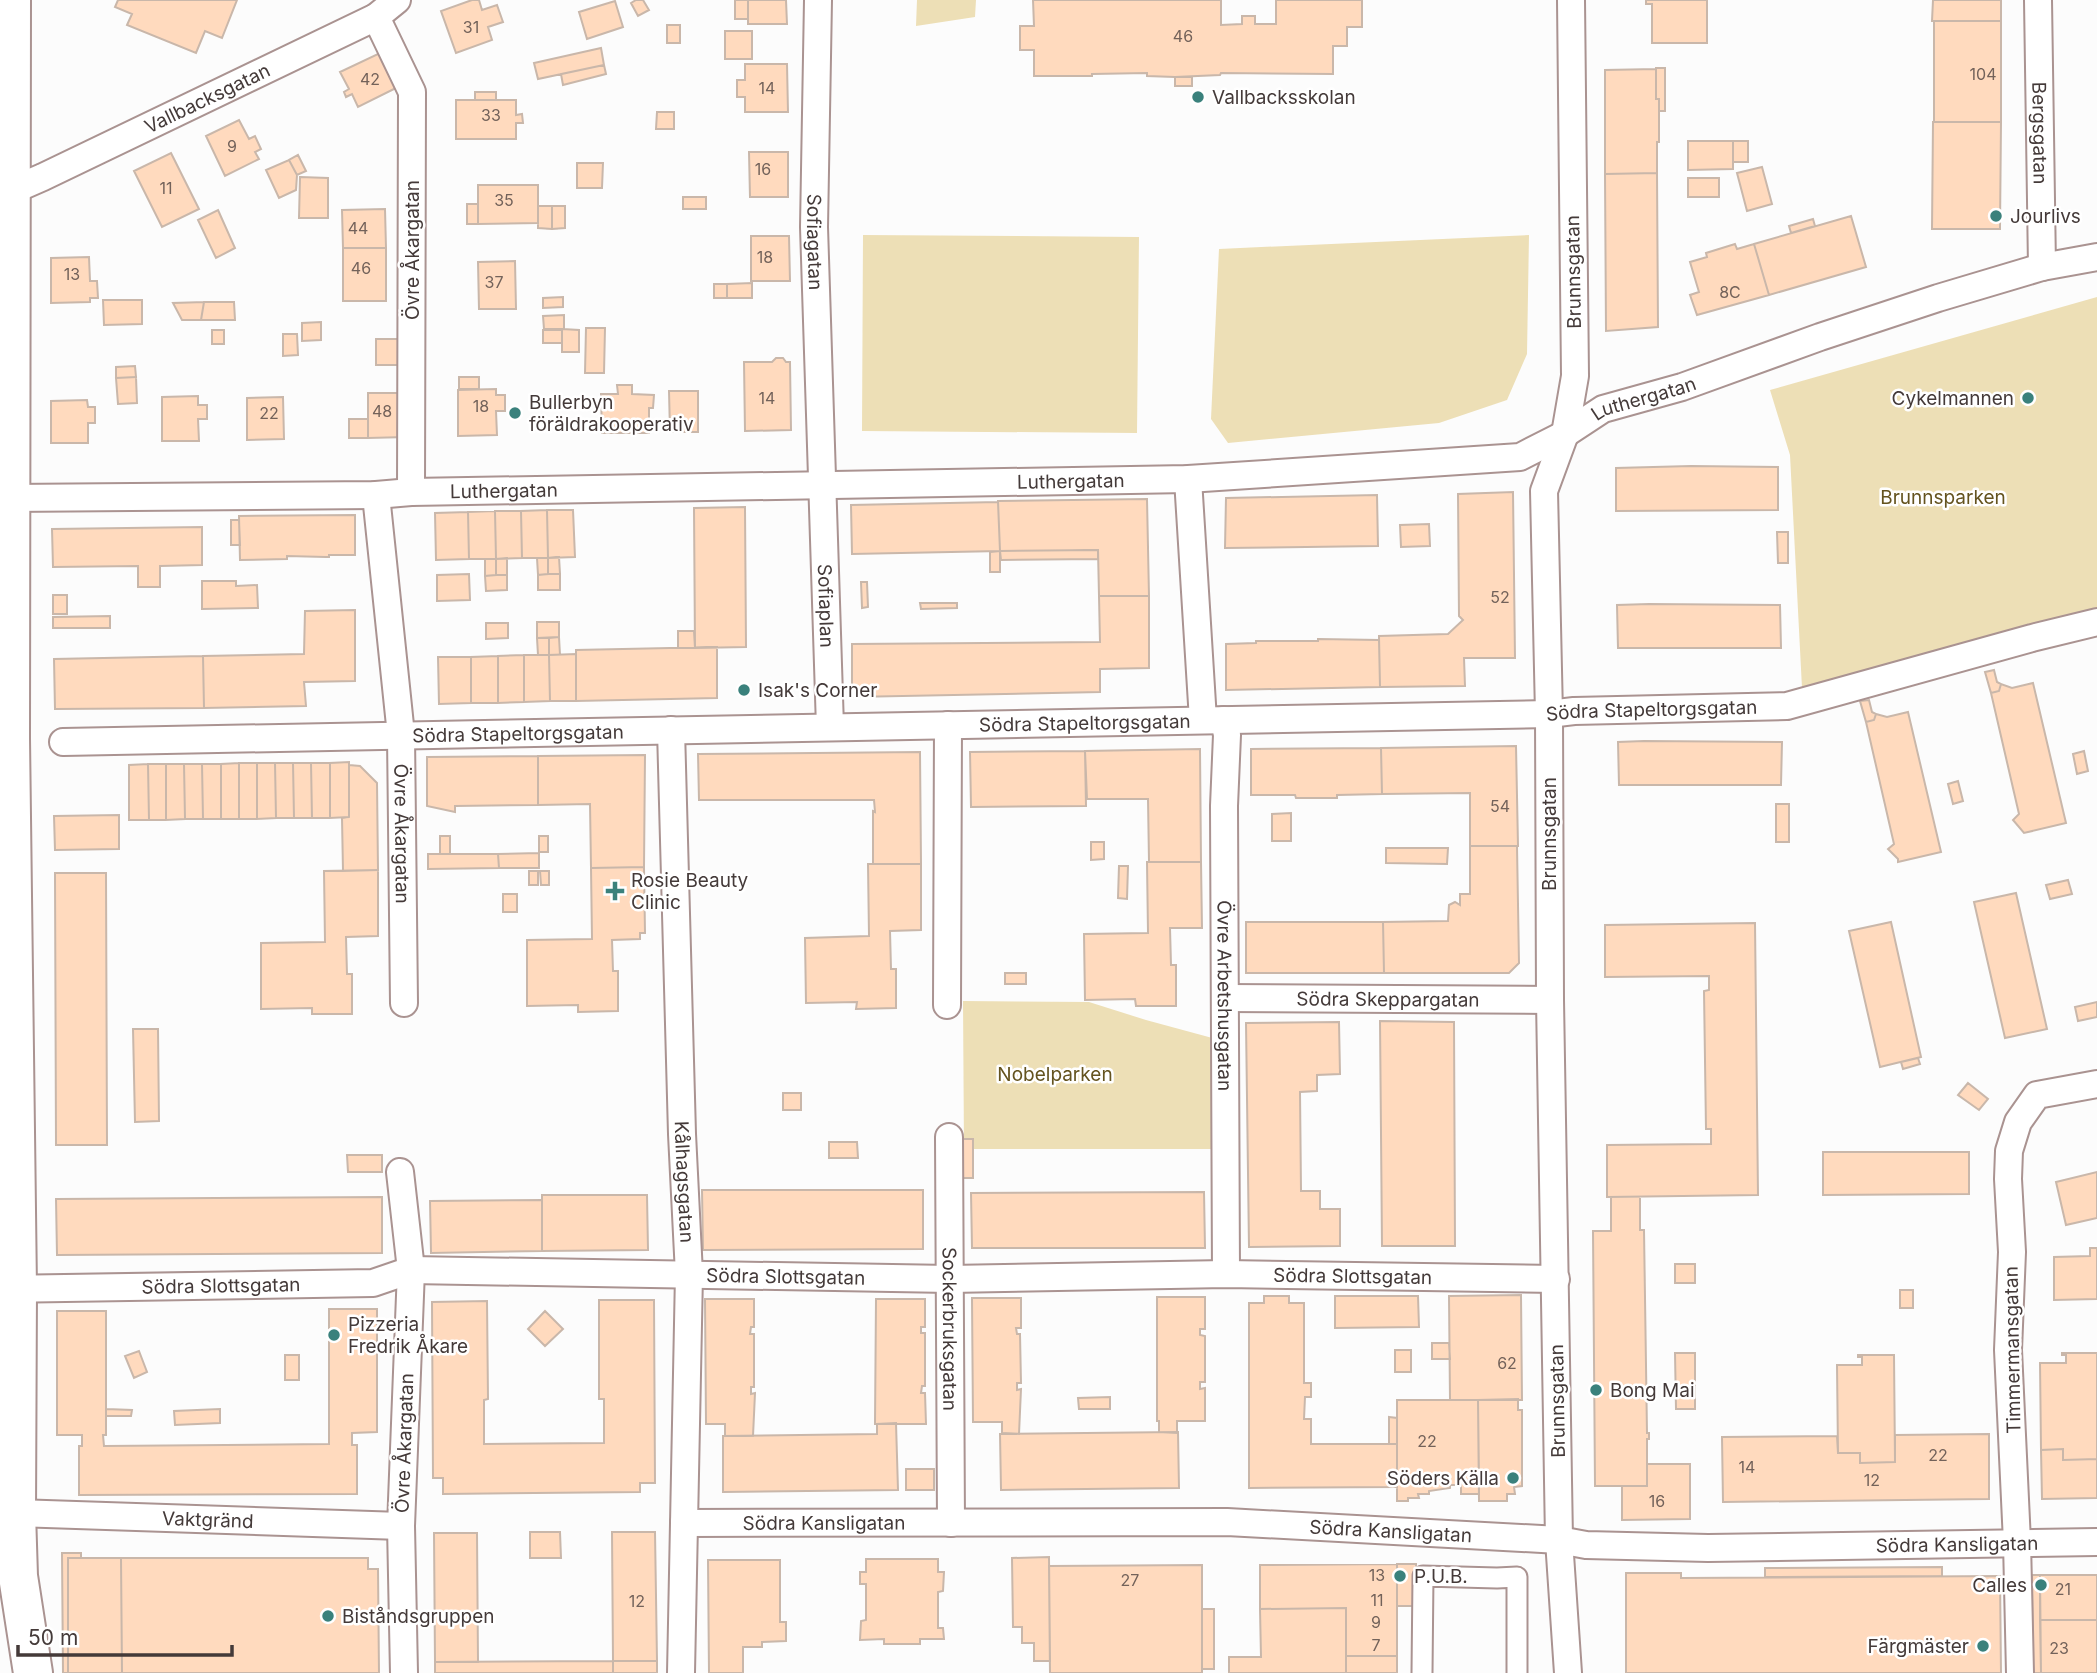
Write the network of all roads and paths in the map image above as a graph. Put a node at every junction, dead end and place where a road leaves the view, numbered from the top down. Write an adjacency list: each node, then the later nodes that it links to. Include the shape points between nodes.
1 (10, 0): 7 (main road)
2 (397, 0): 6 (street, Vallbacksgatan)
3 (818, 0): 12 (street, Sofiagatan, via 814,227)
4 (1571, 0): 10 (street, Brunnsgatan, via 1574,376)
5 (2038, 0): 9 (street, Bergsgatan)
6 (376, 17): 7 (street, Vallbacksgatan); 13 (street, Övre Åkargatan, via 412,92)
7 (6, 191): 15 (main road)
8 (2097, 257): 9 (street, Luthergatan)
9 (2042, 267): 10 (street, Luthergatan, via 1682,387 1603,408)
10 (1565, 434): 11 (street, Luthergatan, via 1520,457); 17 (street, Brunnsgatan, via 1544,491)
11 (1188, 479): 12 (street, Luthergatan); 18 (street, Övre Arbetshusgatan)
12 (821, 484): 13 (street, Luthergatan); 20 (street, Sofiaplan)
13 (411, 492): 14 (street, Luthergatan)
14 (376, 495): 15 (street, Luthergatan); 22 (street, Övre Åkargatan)
15 (9, 498): 36 (main road)
16 (2097, 622): 17 (street, Södra Stapeltorgsgatan, via 1787,706)
17 (1549, 714): 18 (street, Södra Stapeltorgsgatan); 25 (street, Brunnsgatan)
18 (1213, 720): 19 (street, Södra Stapeltorgsgatan); 24 (street, Övre Arbetshusgatan, via 1227,734)
19 (948, 725): 20 (street, Södra Stapeltorgsgatan); 27 (street)
20 (831, 727): 21 (street, Södra Stapeltorgsgatan)
21 (671, 730): 22 (street, Södra Stapeltorgsgatan); 32 (street, Kålhagsgatan)
22 (401, 735): 23 (street, Södra Stapeltorgsgatan); 26 (street, Övre Åkargatan)
23 (63, 742)
24 (1225, 998): 25 (street, Södra Skeppargatan); 33 (street, Övre Arbetshusgatan)
25 (1550, 1000): 35 (street, Brunnsgatan)
26 (404, 1003)
27 (947, 1005)
28 (2097, 1084): 42 (street, Timmermansgatan, via 2037,1095 2018,1122 2009,1151 2012,1252 2008,1350)
29 (949, 1136): 34 (street, Sockerbruksgatan)
30 (400, 1172): 31 (street, Övre Åkargatan)
31 (411, 1270): 32 (street, Södra Slottsgatan); 36 (street, Södra Slottsgatan, via 373,1283); 40 (street, Övre Åkargatan)
32 (690, 1274): 34 (street, Södra Slottsgatan); 38 (street, Kålhagsgatan)
33 (1226, 1274): 34 (street, Södra Slottsgatan); 35 (street, Södra Slottsgatan)
34 (950, 1279): 39 (street, Sockerbruksgatan)
35 (1556, 1279): 41 (street, Brunnsgatan)
36 (8, 1289): 37 (main road)
37 (16, 1513): 40 (street, Vaktgränd); 44 (main road)
38 (684, 1522): 39 (street, Södra Kansligatan); 48 (street, Kålhagsgatan)
39 (951, 1523): 41 (street, Södra Kansligatan, via 1227,1522)
40 (401, 1526): 47 (street, Övre Åkargatan)
41 (1559, 1539): 42 (street, Södra Kansligatan, via 1586,1545 1708,1548); 51 (street, Brunnsgatan)
42 (2018, 1542): 43 (street, Södra Kansligatan); 52 (street, Timmermansgatan)
43 (2097, 1542)
44 (18, 1576): 45 (main road); 46 (main road)
45 (6, 1673)
46 (33, 1673)
47 (404, 1673)
48 (681, 1673)
49 (1422, 1673): 50 (street, via 1423,1576 1517,1577)
50 (1517, 1673)
51 (1568, 1673)
52 (2020, 1673)

